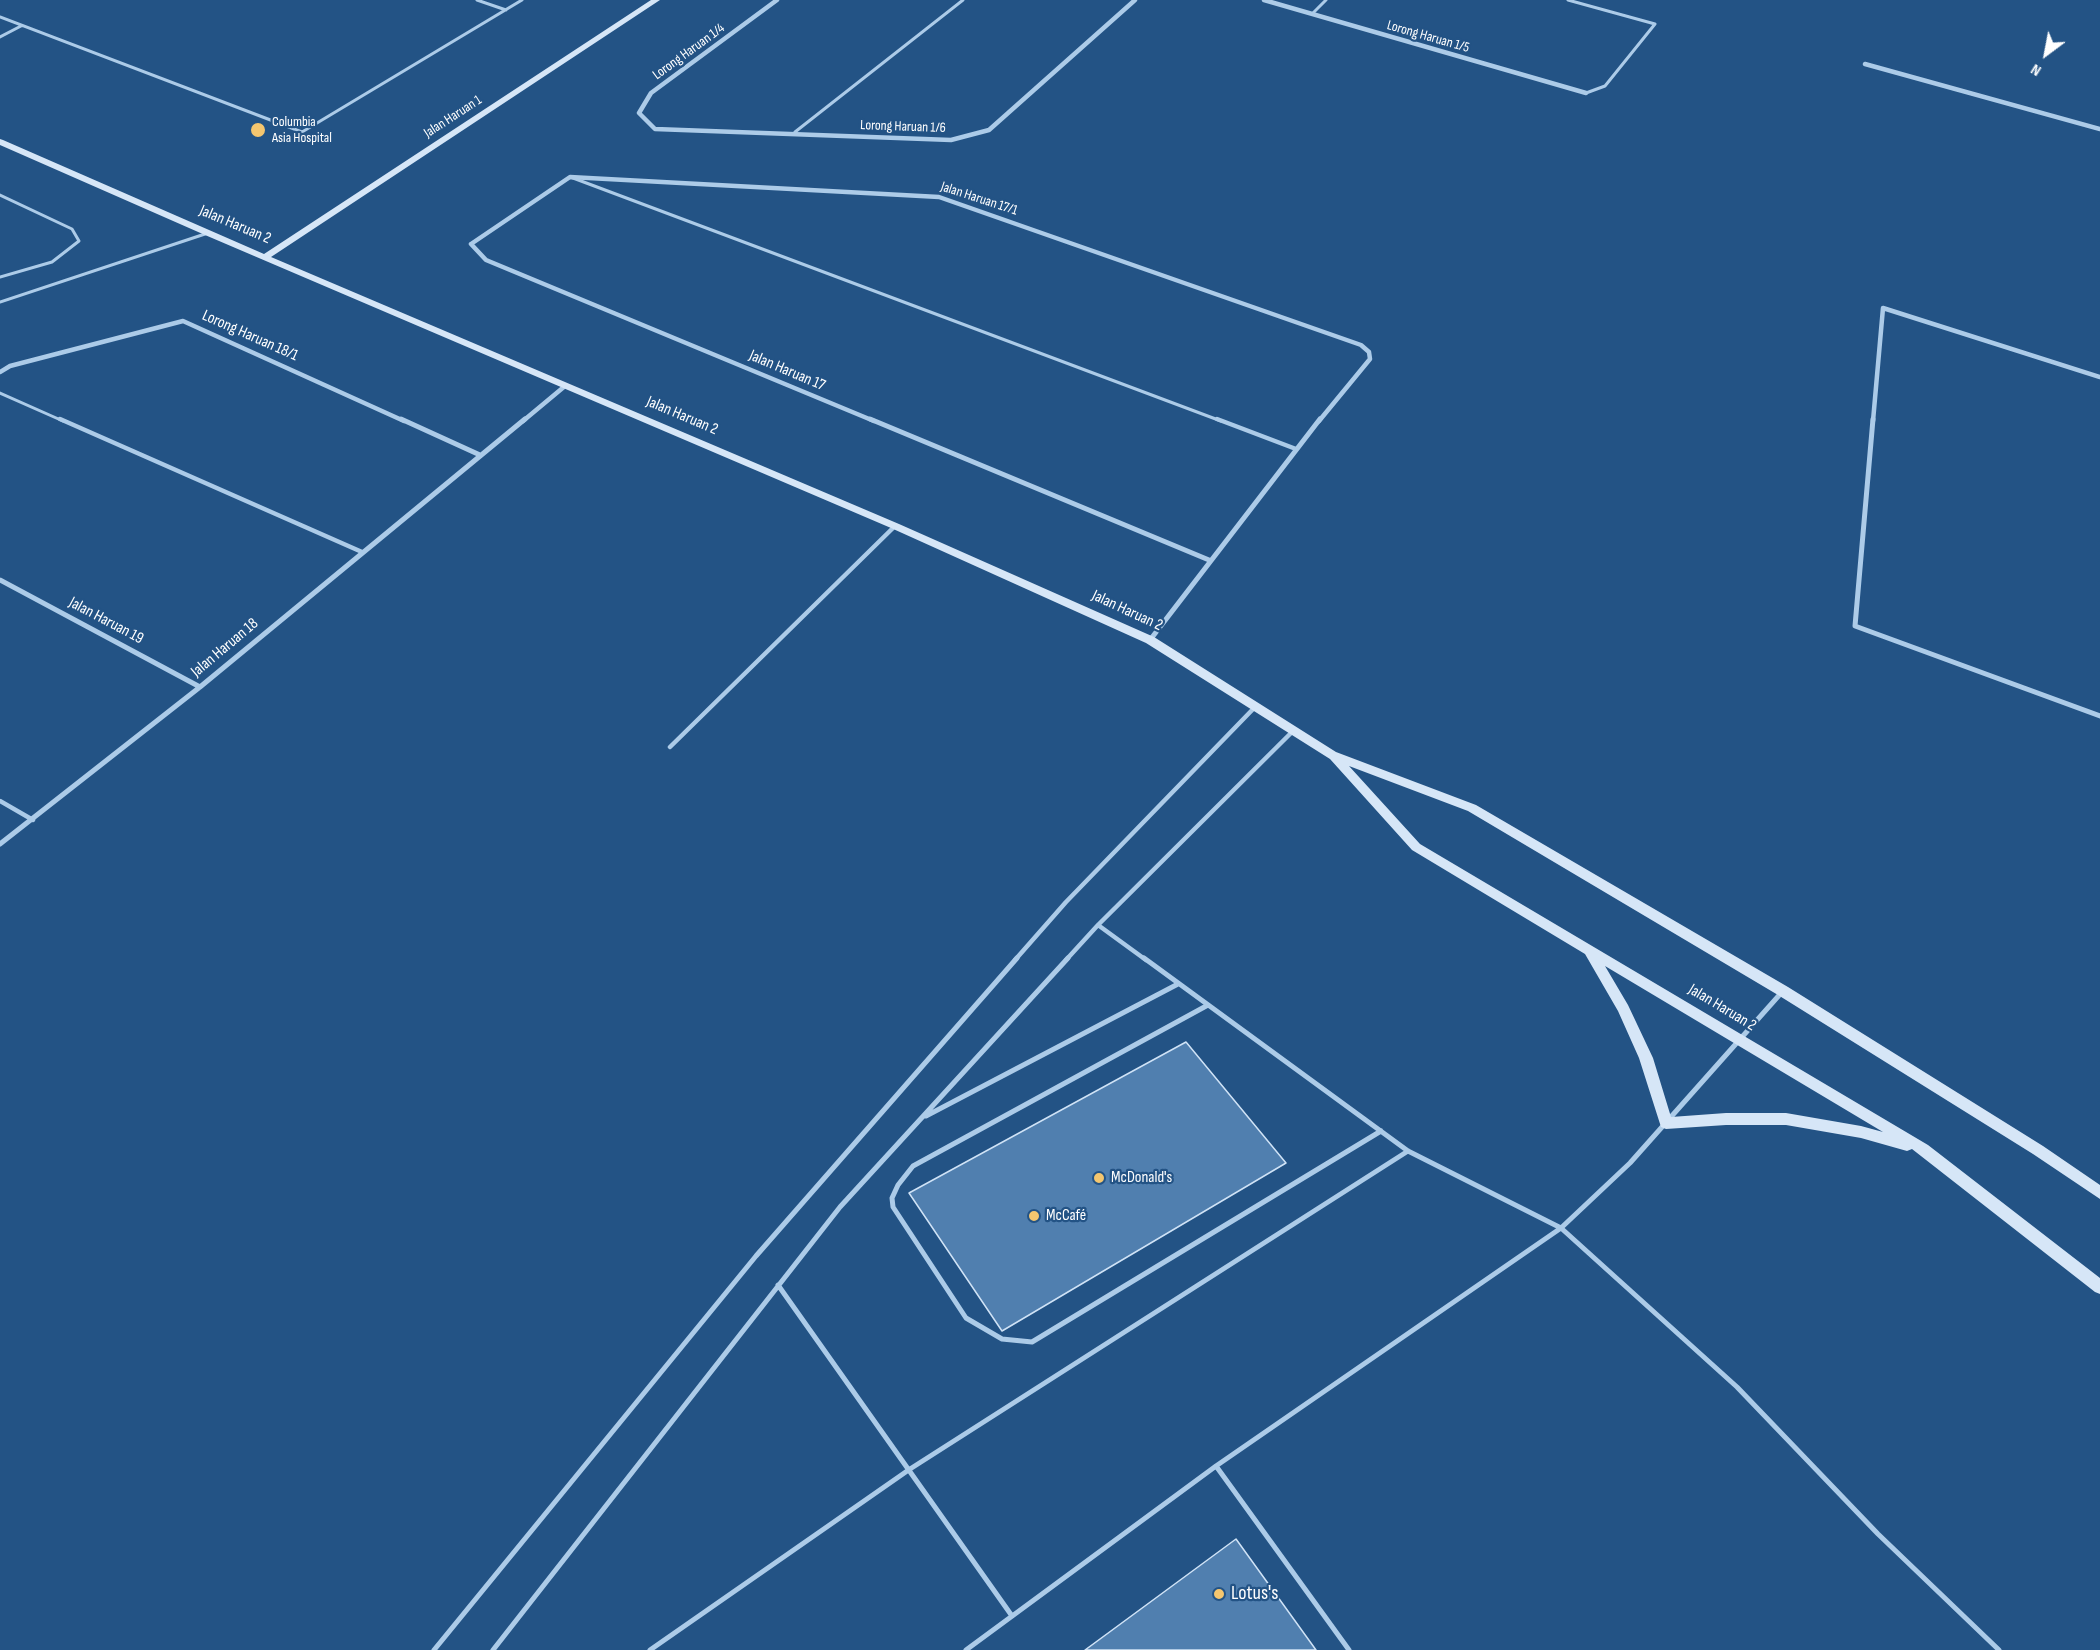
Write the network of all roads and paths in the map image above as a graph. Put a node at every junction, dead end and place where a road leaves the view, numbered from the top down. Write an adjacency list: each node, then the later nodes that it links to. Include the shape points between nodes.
1 (477, 0): 10 (lane)
2 (522, 0): 10 (lane)
3 (656, 0): 24 (main road, Jalan Haruan 1)
4 (777, 0): 17 (street, Lorong Haruan 1/4, via 651,93 639,113)
5 (963, 0): 19 (lane)
6 (1136, 0): 19 (street, Lorong Haruan 1/6, via 989,130 951,140)
7 (1264, 0): 11 (street, Lorong Haruan 1/5)
8 (1326, 0): 11 (lane)
9 (1568, 0): 16 (lane, via 1654,24 1605,86)
10 (506, 10): 13 (lane, via 302,132)
11 (1312, 14): 16 (street, Lorong Haruan 1/5)
12 (0, 17): 13 (lane)
13 (21, 26): 14 (lane)
14 (0, 37)
15 (1865, 64): 18 (street)
16 (1586, 93)
17 (655, 129): 19 (street, Lorong Haruan 1/6)
18 (2100, 129)
19 (795, 132)
20 (0, 142): 23 (main road, Jalan Haruan 2)
21 (570, 177): 31 (lane); 31 (street, Jalan Haruan 17/1, via 939,197 1361,345 1370,359); 35 (street, Jalan Haruan 17, via 471,244 486,260)
22 (0, 195): 25 (lane, via 72,229 79,242 52,262)
23 (208, 233): 24 (main road, Jalan Haruan 2); 26 (lane)
24 (265, 257): 29 (main road, Jalan Haruan 2)
25 (0, 277)
26 (0, 302)
27 (0, 372): 32 (street, Lorong Haruan 18/1, via 10,366 183,321)
28 (2100, 377): 40 (street, via 1883,308 1855,626)
29 (565, 386): 32 (street, Jalan Haruan 18); 33 (main road, Jalan Haruan 2)
30 (0, 393): 34 (lane)
31 (1296, 449): 35 (street)
32 (480, 455): 34 (street, Jalan Haruan 18)
33 (895, 526): 37 (main road, Jalan Haruan 2); 42 (lane)
34 (362, 552): 38 (street, Jalan Haruan 18)
35 (1209, 560): 37 (street)
36 (0, 580): 38 (street, Jalan Haruan 19)
37 (1150, 640): 39 (main road, Jalan Haruan 2)
38 (200, 687): 45 (street, Jalan Haruan 18)
39 (1256, 706): 41 (main road, Jalan Haruan 2); 65 (lane, via 1066,902 764,1247)
40 (2100, 716)
41 (1294, 730): 43 (main road, Jalan Haruan 2); 47 (lane)
42 (670, 747)
43 (1332, 755): 48 (main road, Jalan Haruan 2, via 1416,847); 50 (main road, Jalan Haruan 2, via 1472,808)
44 (0, 801): 45 (lane)
45 (33, 820): 46 (street, Jalan Haruan 18)
46 (0, 844)
47 (1098, 925): 49 (lane); 53 (lane)
48 (1589, 950): 52 (main road, Jalan Haruan 2); 54 (main road, via 1646,1059)
49 (1178, 984): 51 (lane); 53 (lane)
50 (1783, 991): 52 (lane); 58 (main road, Jalan Haruan 2)
51 (1208, 1005): 55 (lane); 55 (lane, via 913,1166 898,1185 893,1207 966,1318 1002,1339 1032,1342)
52 (1740, 1040): 54 (lane); 56 (main road, Jalan Haruan 2)
53 (920, 1118): 60 (lane, via 840,1207)
54 (1666, 1123): 56 (main road, via 1786,1119 1861,1132); 59 (lane)
55 (1381, 1131): 57 (lane)
56 (1923, 1149): 61 (main road, Jalan Haruan 2)
57 (1408, 1151): 59 (lane); 63 (lane)
58 (2100, 1193)
59 (1562, 1228): 62 (lane); 70 (lane, via 1737,1388 1878,1534)
60 (778, 1285): 63 (lane); 66 (lane)
61 (2100, 1287)
62 (1216, 1466): 64 (lane); 69 (lane)
63 (910, 1469): 64 (lane); 67 (lane)
64 (1012, 1616): 68 (lane)
65 (434, 1650)
66 (493, 1650)
67 (650, 1650)
68 (966, 1650)
69 (1349, 1650)
70 (1999, 1650)

